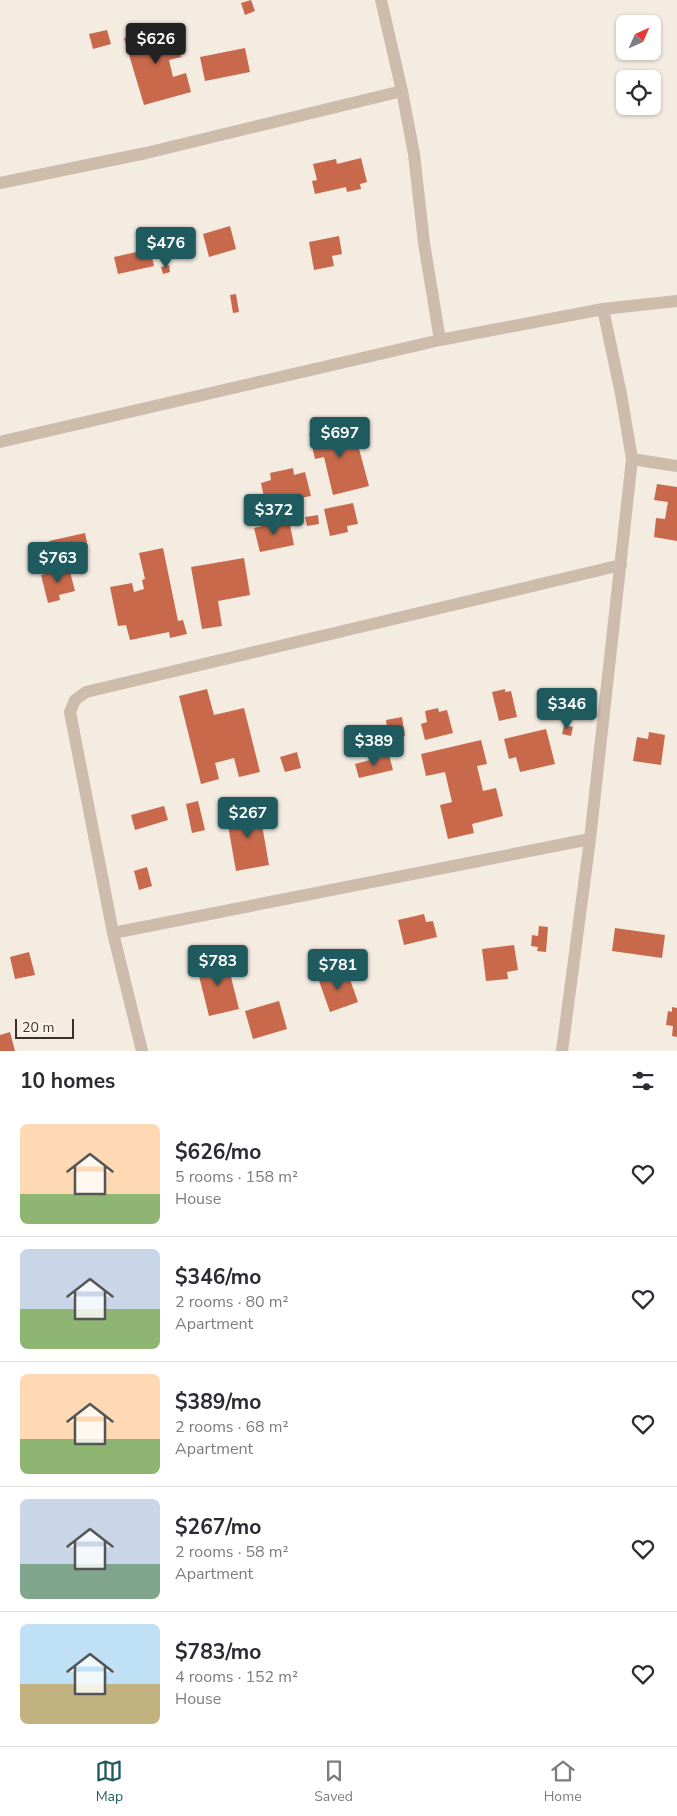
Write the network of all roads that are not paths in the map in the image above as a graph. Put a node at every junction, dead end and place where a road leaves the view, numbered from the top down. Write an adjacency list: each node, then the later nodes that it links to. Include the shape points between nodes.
1 (381, 0): 2 (street)
2 (402, 91): 3 (street, via 146,153); 6 (street)
3 (0, 183)
4 (677, 301): 5 (street)
5 (603, 308): 6 (street); 8 (street)
6 (440, 340): 7 (street)
7 (0, 442)
8 (632, 459): 9 (street); 10 (street)
9 (677, 466)
10 (621, 565): 11 (street); 12 (street, via 80,695 70,712)
11 (590, 839): 12 (street); 14 (street)
12 (113, 933): 13 (street)
13 (142, 1051)
14 (562, 1051)

